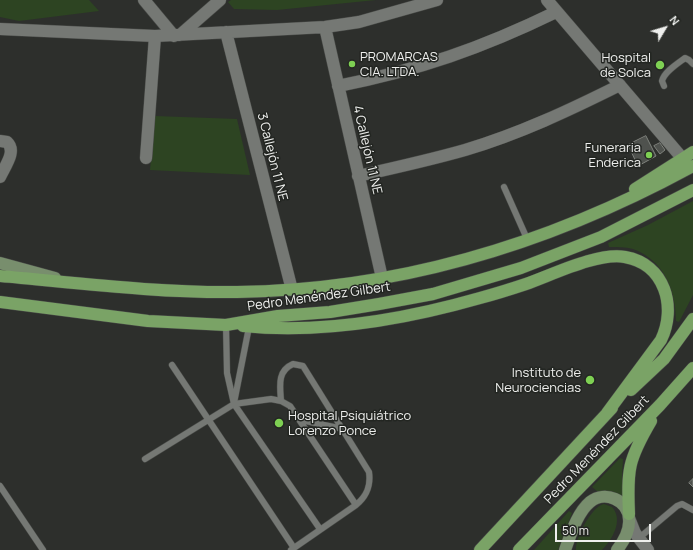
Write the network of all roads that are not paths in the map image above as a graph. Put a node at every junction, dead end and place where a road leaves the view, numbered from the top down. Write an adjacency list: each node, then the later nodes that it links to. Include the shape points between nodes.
1 (144, 0): 9 (street)
2 (220, 0): 9 (street)
3 (437, 0): 6 (street, via 359,22)
4 (547, 0): 5 (street)
5 (556, 12): 12 (street); 13 (street, via 515,32 443,60 384,77)
6 (325, 27): 8 (street); 13 (street, 4 Callejón 11 NE)
7 (0, 29): 10 (street)
8 (226, 32): 9 (street); 29 (street, 3 Callejón 11 NE)
9 (177, 35): 10 (street)
10 (155, 36): 17 (street)
11 (693, 64): 14 (lane, via 685,58 681,61 663,76)
12 (620, 85): 16 (street); 19 (street, via 570,110 474,147)
13 (338, 86): 19 (street, 4 Callejón 11 NE)
14 (664, 86)
15 (0, 141): 20 (street, via 7,142 12,151)
16 (688, 155): 23 (main road)
17 (146, 158)
18 (693, 166): 23 (main road, Pedro Menéndez Gilbert)
19 (358, 176): 27 (street, 4 Callejón 11 NE)
20 (0, 177)
21 (504, 187): 24 (lane)
22 (693, 190): 32 (main road, Pedro Menéndez Gilbert, via 601,237 521,268 440,292 330,312 278,316)
23 (599, 213): 24 (main road, Pedro Menéndez Gilbert)
24 (528, 241): 27 (main road, Pedro Menéndez Gilbert, via 438,267)
25 (0, 263): 28 (street, Pedro Menéndez Gilbert)
26 (0, 276): 28 (main road, Pedro Menéndez Gilbert)
27 (382, 278): 29 (main road, Pedro Menéndez Gilbert)
28 (74, 282): 29 (main road, Pedro Menéndez Gilbert, via 182,291)
29 (292, 290)
30 (0, 302): 32 (main road, Pedro Menéndez Gilbert, via 148,320)
31 (693, 319): 39 (main road, Pedro Menéndez Gilbert, via 664,359)
32 (226, 325): 33 (main road); 37 (lane, via 227,373)
33 (249, 327): 37 (lane); 39 (main road, via 281,330 331,328 437,310 590,261 613,256 625,257 636,260 657,276 668,299 669,312 667,327 661,340)
34 (172, 365): 40 (lane)
35 (693, 368): 38 (main road, Pedro Menéndez Gilbert)
36 (281, 401): 37 (lane, via 271,399); 41 (lane, via 290,406); 42 (lane, via 282,373 293,364 300,365)
37 (234, 404): 40 (lane); 48 (lane)
38 (660, 405): 47 (main road, via 630,461); 54 (main road, Pedro Menéndez Gilbert)
39 (606, 413): 53 (main road, Pedro Menéndez Gilbert)
40 (208, 419): 43 (lane); 50 (lane)
41 (301, 420): 42 (lane); 45 (lane)
42 (343, 428): 45 (lane, via 369,472 368,491)
43 (144, 459)
44 (0, 486): 52 (lane)
45 (356, 505): 48 (lane)
46 (693, 510): 49 (lane, via 682,504 677,506)
47 (629, 516): 49 (street); 51 (street, via 616,499 597,497 580,513); 55 (street, via 629,528)
48 (320, 529): 50 (lane)
49 (639, 538): 56 (street)
50 (293, 549)
51 (566, 549)
52 (43, 550)
53 (480, 550)
54 (519, 550)
55 (618, 550)
56 (648, 550)

